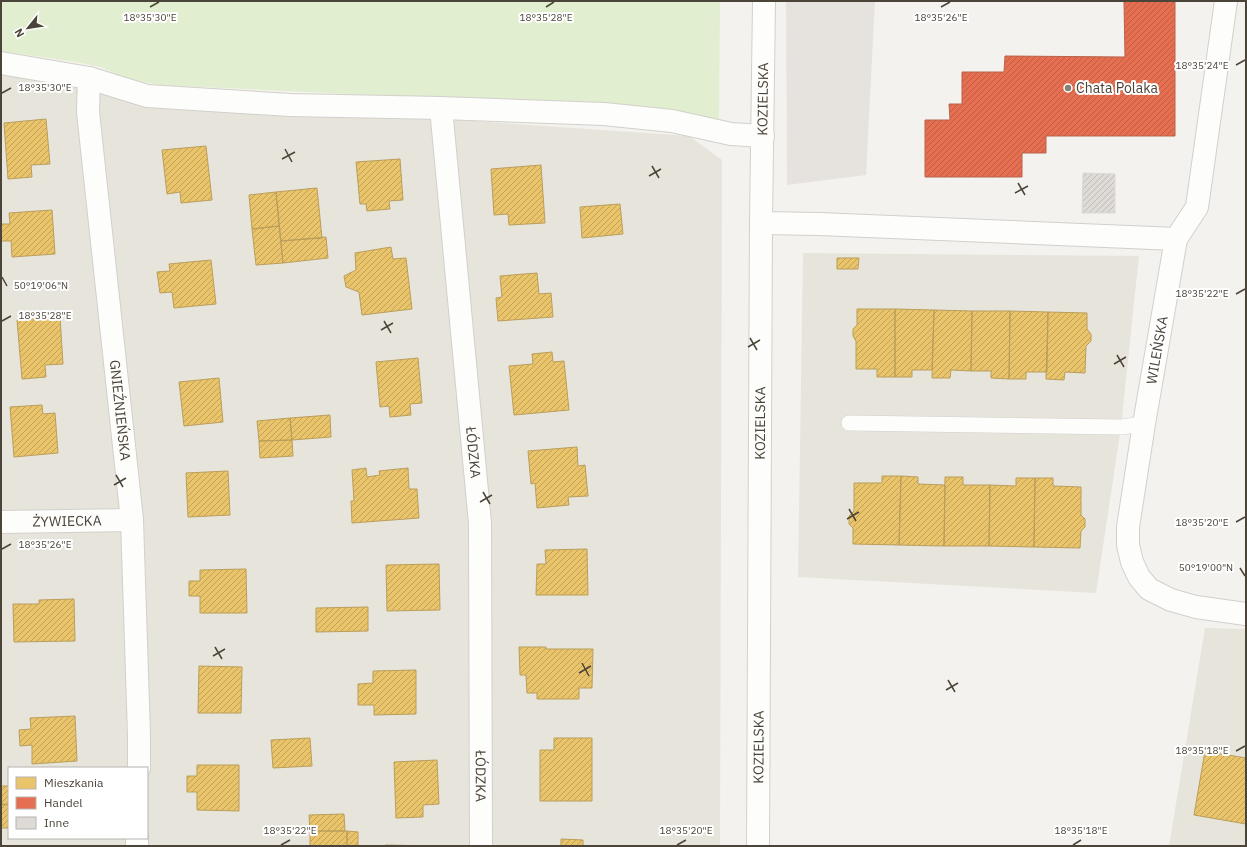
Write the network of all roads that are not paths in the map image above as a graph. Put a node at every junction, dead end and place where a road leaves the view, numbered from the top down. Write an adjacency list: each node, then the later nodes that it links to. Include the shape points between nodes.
1 (764, 1): 6 (street, KOZIELSKA)
2 (1226, 1): 8 (street, WILEŃSKA, via 1197,207)
3 (1, 63): 4 (street)
4 (89, 78): 5 (street, via 147,96 290,105); 11 (street, GNIEŹNIEŃSKA, via 88,112)
5 (441, 108): 6 (street, via 604,114 672,121 731,134); 15 (street, ŁÓDZKA, via 480,523)
6 (763, 136): 7 (street, KOZIELSKA)
7 (761, 223): 8 (street); 16 (street, KOZIELSKA)
8 (1176, 239): 10 (street, WILEŃSKA)
9 (849, 423): 10 (lane, via 1121,428)
10 (1144, 424): 13 (street, WILEŃSKA, via 1128,527 1128,545 1138,577 1149,589 1171,600 1196,607)
11 (132, 520): 12 (street, ŻYWIECKA); 14 (street, GNIEŹNIEŃSKA)
12 (1, 522)
13 (1246, 614)
14 (139, 767)
15 (481, 846)
16 (758, 846)

